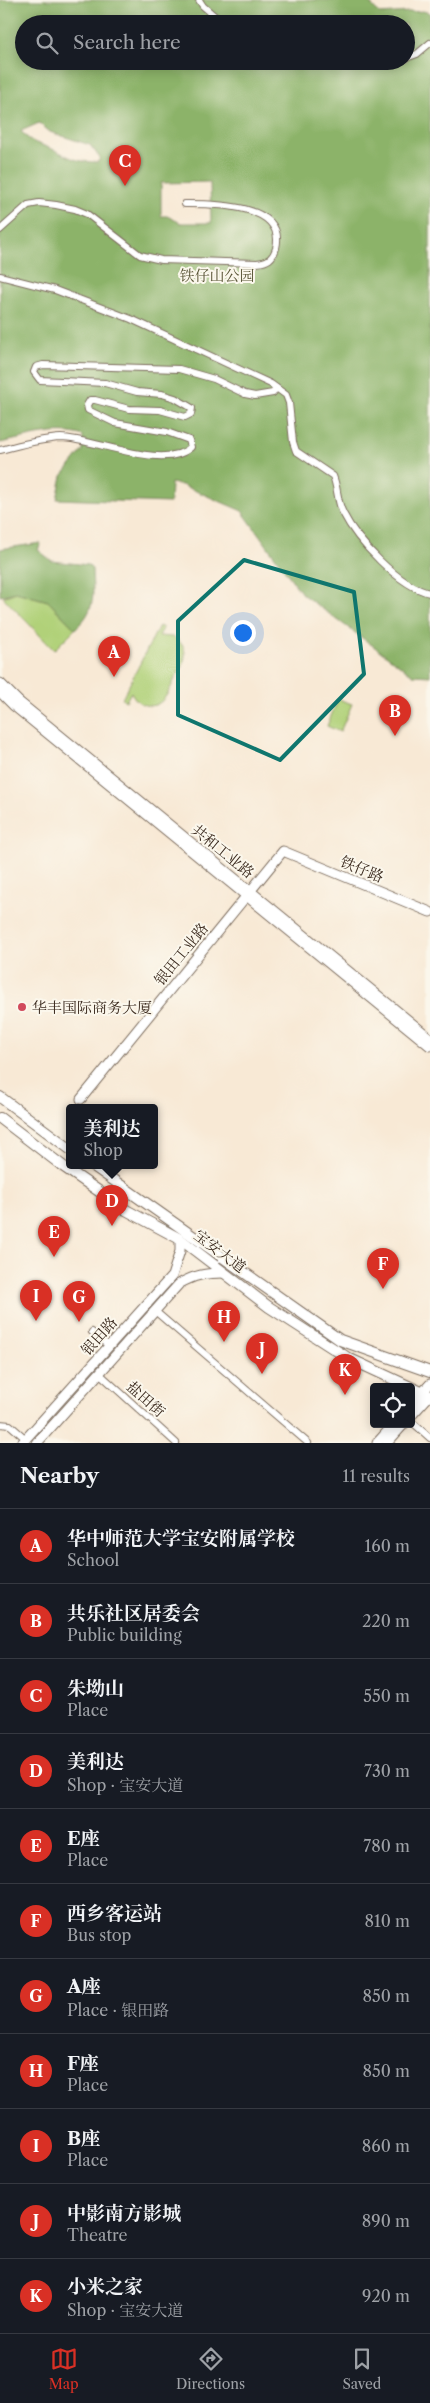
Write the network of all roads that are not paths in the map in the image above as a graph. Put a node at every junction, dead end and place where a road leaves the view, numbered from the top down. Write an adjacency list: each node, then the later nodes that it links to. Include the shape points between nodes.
1 (200, 0): 2 (street)
2 (214, 15)
3 (430, 43): 4 (street)
4 (415, 55)
5 (185, 204): 6 (street, via 222,204 262,216 274,229 276,246 273,255 267,262 257,263 160,260 140,255 87,214 38,203 28,205)
6 (0, 230)
7 (0, 276): 8 (street, via 55,290 131,319)
8 (274, 390): 9 (street, via 255,396 245,394 214,379 179,369 43,365 36,367 34,372 40,380 105,383 182,401 192,408 185,417 94,400 87,405 88,410 115,423 167,432 188,440 191,447 175,456 114,449 76,439); 10 (street, via 286,395 289,403 296,451 333,476 343,513 367,546 406,583)
9 (0, 450)
10 (430, 593)
11 (0, 683): 14 (street, 共和工业路)
12 (0, 692): 14 (street, 共和工业路)
13 (283, 851): 14 (street, 银田工业路); 15 (street, 铁仔路)
14 (249, 894): 16 (street, 共和工业路); 17 (street, 共和工业路); 19 (street, 银田工业路)
15 (430, 912)
16 (430, 1038)
17 (430, 1046)
18 (0, 1097): 21 (main road)
19 (82, 1099)
20 (0, 1118): 22 (main road, 宝安大道)
21 (66, 1146)
22 (66, 1168)
23 (67, 1169): 25 (main road, 宝安大道, via 126,1210)
24 (98, 1169): 32 (main road, 宝安大道, via 340,1340)
25 (180, 1239): 26 (main road, 宝安大道); 27 (street, 银田路, via 180,1251)
26 (224, 1273): 28 (street, 银田路, via 192,1276); 34 (main road, 宝安大道, via 269,1307 348,1358)
27 (172, 1276): 28 (street, via 180,1276); 31 (street, 银田路)
28 (179, 1284): 29 (street, 银田路)
29 (155, 1311): 33 (street, 银田路); 48 (street)
30 (92, 1332): 31 (street)
31 (108, 1346): 45 (street, 银田路)
32 (430, 1372)
33 (99, 1373): 46 (street, 银田路); 47 (street, 盐田街)
34 (388, 1376): 35 (street); 37 (main road, 宝安大道)
35 (395, 1383)
36 (430, 1384): 37 (street)
37 (428, 1394): 38 (street); 39 (street)
38 (415, 1402)
39 (415, 1411)
40 (0, 1424): 45 (street, via 10,1425)
41 (415, 1425): 44 (street)
42 (390, 1428): 49 (street)
43 (400, 1428): 50 (street)
44 (430, 1438)
45 (24, 1441)
46 (37, 1443)
47 (176, 1443)
48 (308, 1443)
49 (377, 1443)
50 (387, 1443)

